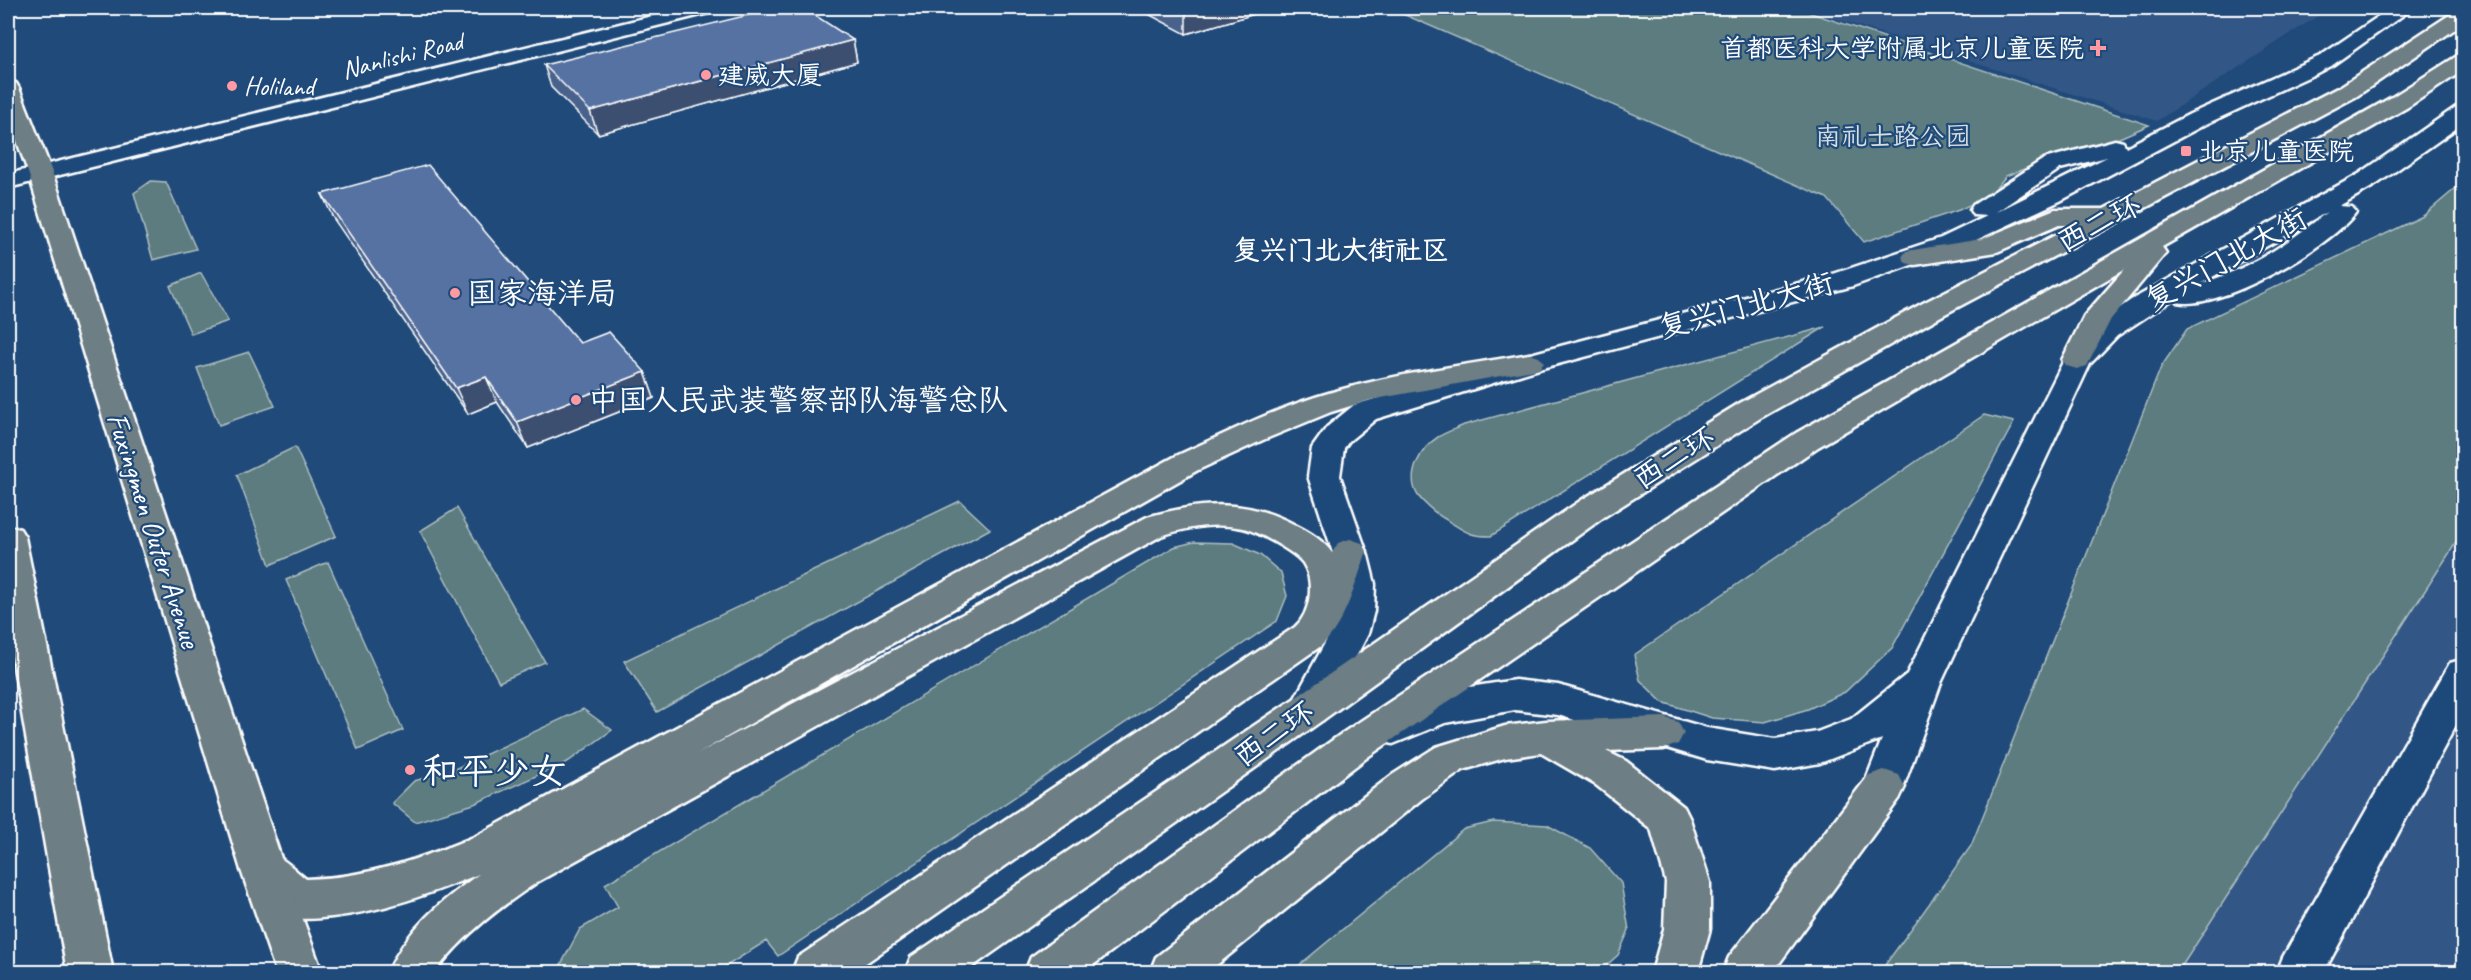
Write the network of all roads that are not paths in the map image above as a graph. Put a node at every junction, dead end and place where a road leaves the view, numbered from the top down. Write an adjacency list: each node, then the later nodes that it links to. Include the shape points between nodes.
1 (706, 8): 7 (street, Nanlishi Road)
2 (2403, 8): 11 (street, 复兴门北大街, via 2327,60 2198,119 1980,230)
3 (2463, 14): 9 (main road, 西二环, via 2349,91)
4 (2463, 60): 10 (main road, 西二环, via 2400,102)
5 (8, 88): 7 (main road, Fuxingmen Outer Avenue)
6 (2463, 112): 12 (street, 复兴门北大街, via 2408,152 2352,205 2284,257 2209,291 2141,306 2107,330)
7 (40, 172): 8 (street, Nanlishi Road); 24 (main road, Fuxingmen Outer Avenue)
8 (8, 181)
9 (2112, 217): 11 (main road, via 2055,217 1988,246); 19 (main road, 西二环, via 1933,309 1741,416 1592,509)
10 (2170, 234): 12 (main road, via 2098,316); 22 (main road, 西二环, via 1807,440)
11 (1915, 256): 13 (street, 复兴门北大街, via 1844,280)
12 (2077, 360): 18 (street, 复兴门北大街)
13 (1529, 363): 15 (street, 复兴门北大街, via 1365,412 1338,434 1328,448 1324,476); 24 (main road, via 1365,392 1187,463 491,849 424,877 387,889 332,899 297,899)
14 (8, 537): 25 (main road)
15 (1350, 551): 16 (main road); 19 (street, 复兴门北大街, via 1357,584 1356,611 1349,634)
16 (1325, 613): 27 (main road, via 1329,592 1315,555 1256,519 1198,516 1149,528 524,868 455,918 415,962); 28 (main road, via 1319,627 1251,677)
17 (2463, 673): 34 (street)
18 (1922, 683): 20 (street, 复兴门北大街, via 1865,730 1820,747 1775,755); 23 (street)
19 (1309, 709): 29 (main road, 西二环)
20 (1664, 733): 21 (main road); 22 (street, 复兴门北大街, via 1558,700 1515,695 1434,711)
21 (1546, 737): 31 (main road, via 1504,742 1450,758 1407,787); 32 (main road, via 1611,774 1669,819 1688,882 1687,929)
22 (1355, 745): 30 (main road, 西二环)
23 (1884, 787): 33 (main road)
24 (263, 870): 26 (main road, Fuxingmen Outer Avenue)
25 (90, 972)
26 (299, 972)
27 (411, 972)
28 (815, 972)
29 (928, 972)
30 (1048, 972)
31 (1173, 972)
32 (1674, 972)
33 (1746, 972)
34 (2300, 972)

